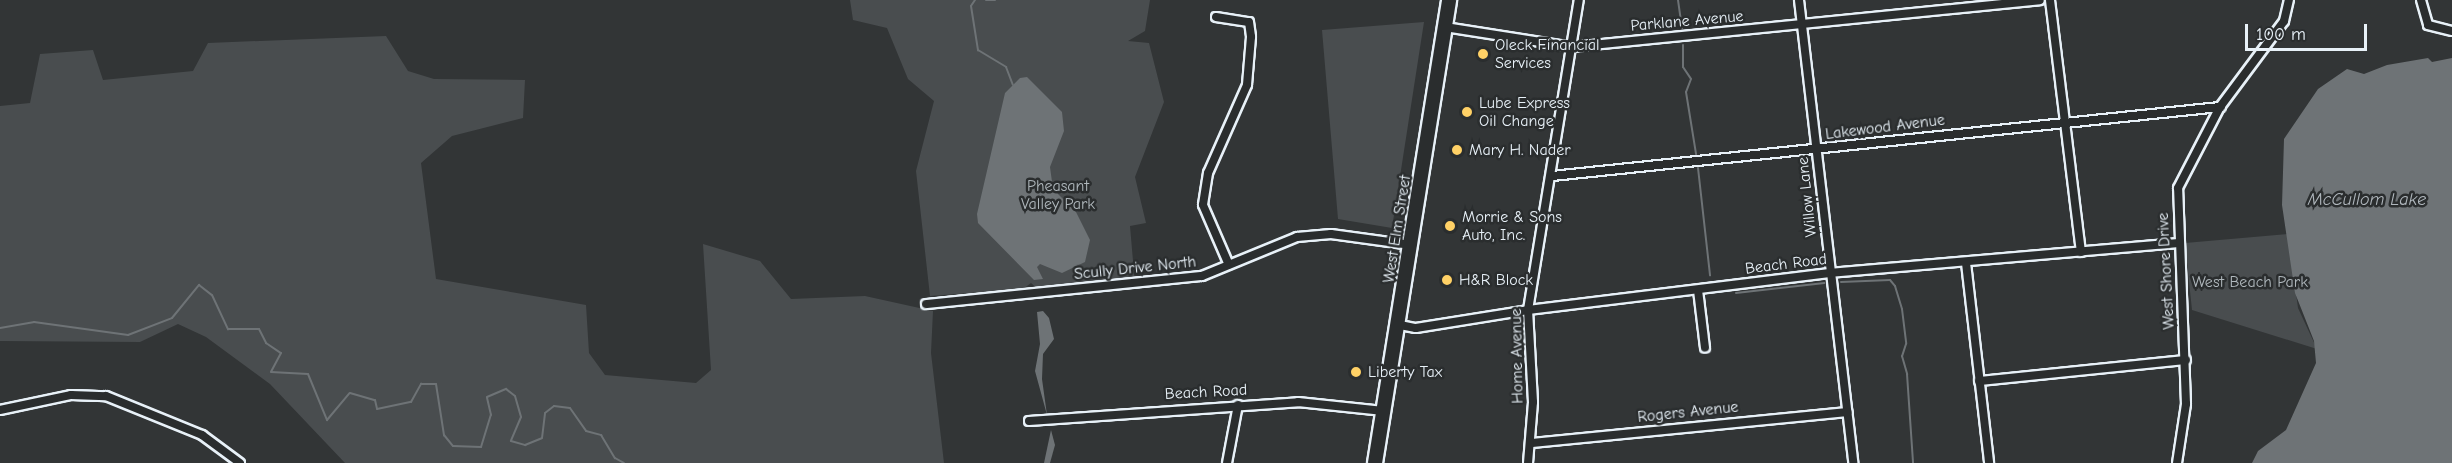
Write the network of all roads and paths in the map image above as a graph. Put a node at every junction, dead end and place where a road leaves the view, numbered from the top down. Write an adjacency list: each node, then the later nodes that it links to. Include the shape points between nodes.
1 (1449, 0): 12 (main road, West Elm Street)
2 (1579, 0): 14 (street, Home Avenue)
3 (1799, 0): 11 (street, Willow Lane)
4 (1926, 0): 9 (street)
5 (2040, 0): 9 (street, Parklane Avenue)
6 (2050, 0): 16 (street)
7 (2289, 0): 15 (street, West Shore Drive, via 2284,21)
8 (2421, 0): 13 (street, via 2427,25)
9 (1927, 11): 11 (street, Parklane Avenue)
10 (1216, 17): 23 (street, via 1250,22 1251,37 1247,85 1208,173 1203,205)
11 (1802, 25): 14 (street, Parklane Avenue); 17 (street, Willow Lane)
12 (1445, 27): 14 (street, Parklane Avenue); 20 (main road, West Elm Street)
13 (2452, 31)
14 (1572, 47): 18 (street, Home Avenue)
15 (2220, 107): 16 (street, Lakewood Avenue); 19 (street, West Shore Drive, via 2178,188)
16 (2067, 122): 17 (street, Lakewood Avenue); 21 (street)
17 (1816, 150): 18 (street, Lakewood Avenue); 24 (street, Willow Lane)
18 (1552, 176): 27 (street, Home Avenue)
19 (2178, 243): 21 (street, Beach Road); 30 (street, West Shore Drive)
20 (1411, 244): 23 (street, Scully Drive North, via 1331,234 1297,237); 28 (main road, West Elm Street)
21 (2081, 252): 22 (street, Beach Road)
22 (1966, 263): 24 (street, Beach Road); 31 (street)
23 (1229, 265): 26 (street, Scully Drive North, via 1202,276 1179,279)
24 (1830, 273): 25 (street, Beach Road); 35 (street, Willow Lane)
25 (1698, 290): 27 (street, Beach Road); 29 (street)
26 (926, 304)
27 (1528, 310): 28 (street, Beach Road, via 1416,328); 37 (street, Home Avenue)
28 (1400, 326): 34 (main road, West Elm Street)
29 (1705, 348)
30 (2186, 360): 31 (street); 44 (street, West Shore Drive, via 2186,404)
31 (1979, 381): 43 (street)
32 (1238, 405): 34 (street, Beach Road, via 1298,402); 36 (street, Beach Road); 39 (street)
33 (0, 410): 38 (street, via 71,395 106,396 202,435)
34 (1384, 411): 40 (main road, West Elm Street)
35 (1847, 412): 37 (street, Rogers Avenue); 42 (street, Willow Lane)
36 (1029, 421)
37 (1532, 443): 41 (street, Home Avenue)
38 (240, 463)
39 (1227, 463)
40 (1375, 463)
41 (1528, 463)
42 (1853, 463)
43 (1989, 463)
44 (2177, 463)

